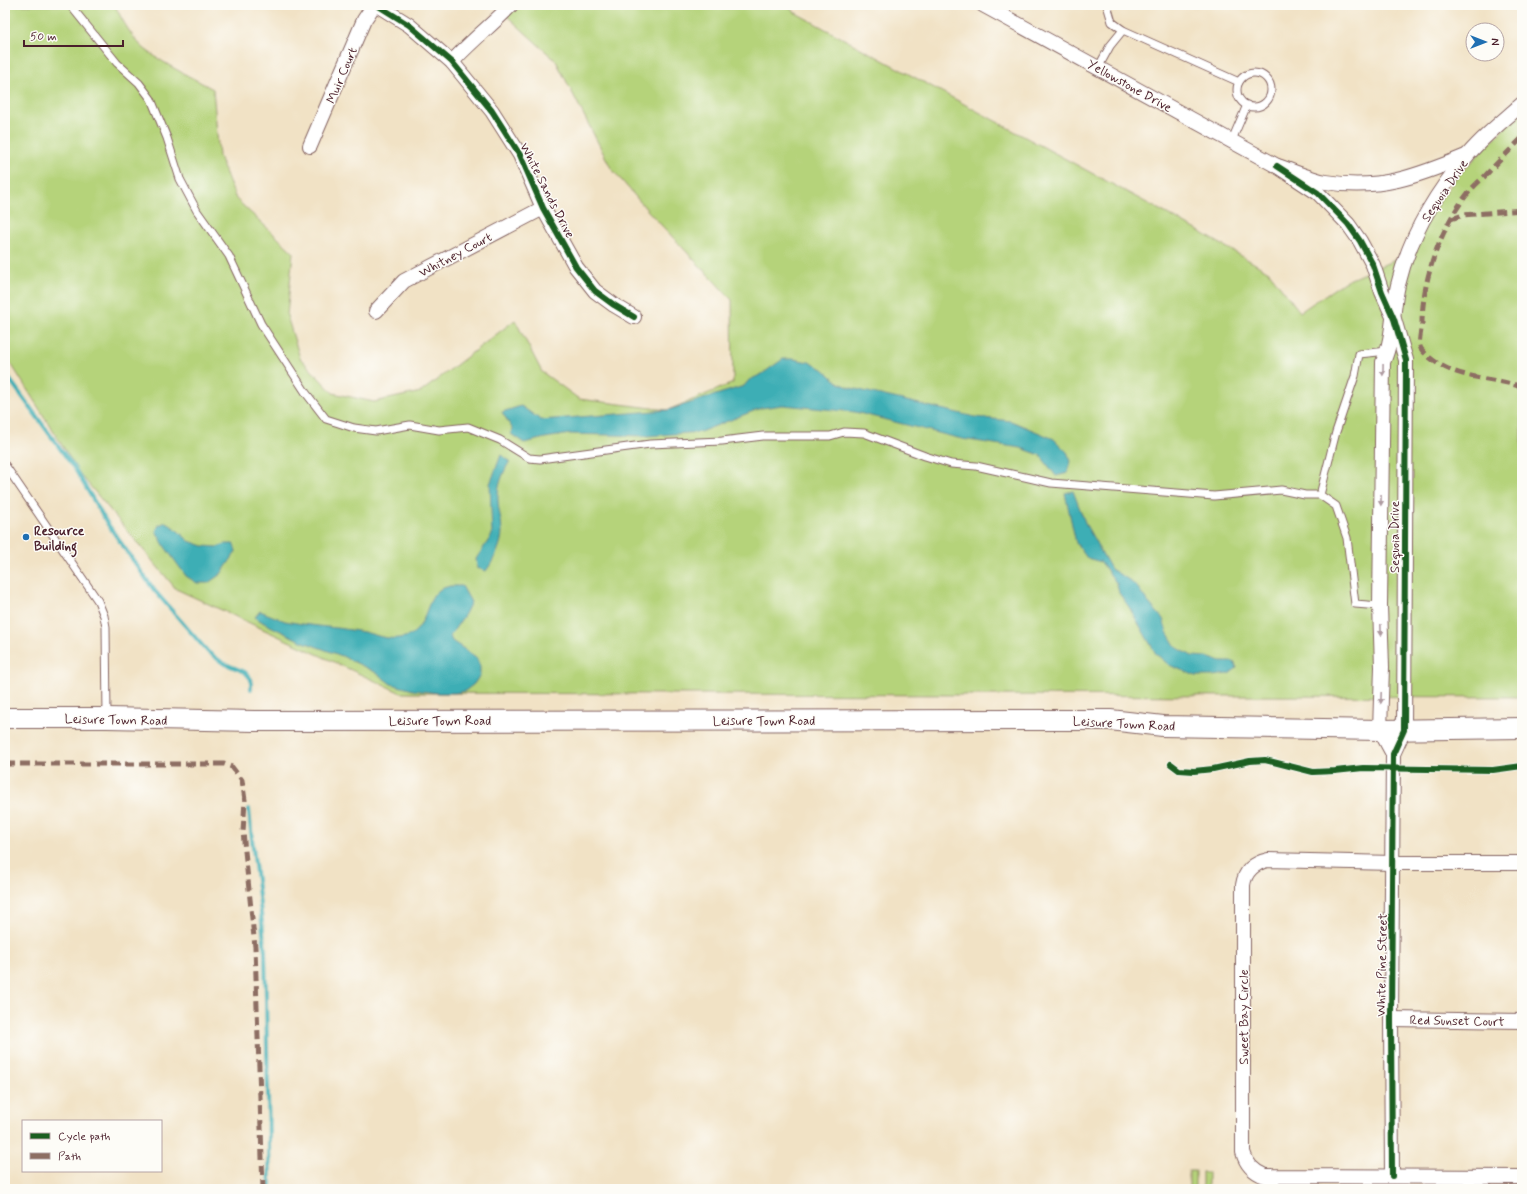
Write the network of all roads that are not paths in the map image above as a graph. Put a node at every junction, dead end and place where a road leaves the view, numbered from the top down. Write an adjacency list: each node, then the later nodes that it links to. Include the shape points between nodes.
1 (70, 5): 22 (lane, via 117,63 139,83 151,99 180,179 197,211 229,256 261,324 326,419 354,428 376,431 410,425 439,430 468,427 500,440 529,458 540,459 650,444 722,441 763,436 864,433 951,464 976,466 1051,483 1214,496 1281,490 1304,495)
2 (375, 5): 7 (street, White Sands Drive, via 409,25); 13 (street, Muir Court, via 364,20)
3 (511, 5): 7 (street)
4 (983, 5): 8 (street, Yellowstone Drive)
5 (1107, 5): 6 (lane, via 1112,22)
6 (1123, 30): 8 (lane, via 1110,46); 9 (lane)
7 (452, 62): 16 (street, White Sands Drive, via 492,111 520,156)
8 (1098, 68): 12 (street, Yellowstone Drive)
9 (1240, 82): 11 (lane, via 1239,98); 11 (lane, via 1254,73 1265,77 1271,87 1266,102 1257,107)
10 (1522, 104): 14 (street, Sequoia Drive)
11 (1247, 106): 12 (lane)
12 (1232, 140): 15 (street, Yellowstone Drive)
13 (310, 146)
14 (1467, 156): 15 (street, Yellowstone Drive, via 1416,176 1387,183 1325,182); 19 (street, Sequoia Drive, via 1436,198 1419,228 1398,286)
15 (1277, 166): 19 (street, Yellowstone Drive, via 1318,193 1348,224 1373,265)
16 (543, 208): 17 (street, Whitney Court, via 404,281); 18 (street, White Sands Drive, via 576,267 590,285 614,305)
17 (376, 311)
18 (634, 317)
19 (1394, 319): 20 (street, Sequoia Drive); 28 (street, Sequoia Drive, via 1406,360)
20 (1388, 351): 22 (lane, via 1359,354 1355,376 1336,432); 23 (street, Sequoia Drive, one-way to 23, via 1383,362)
21 (5, 465): 25 (lane, via 98,601 106,627)
22 (1320, 495): 23 (lane, via 1336,506 1347,538 1355,604)
23 (1380, 606): 27 (street, Sequoia Drive, one-way to 27)
24 (5, 718): 25 (main road, Leisure Town Road)
25 (107, 718): 27 (main road, Leisure Town Road, via 254,721 1110,720 1163,726)
26 (1522, 728): 28 (main road, Leisure Town Road)
27 (1380, 730): 28 (main road, Leisure Town Road); 29 (street)
28 (1404, 730): 29 (street, Sequoia Drive)
29 (1393, 754): 30 (street, White Pine Street)
30 (1394, 863): 31 (street, Sweet Bay Circle); 32 (street, White Pine Street); 34 (street, Sweet Bay Circle, via 1268,860 1251,868 1242,885 1245,1159 1254,1171 1265,1176)
31 (1522, 863)
32 (1391, 1019): 33 (street, Red Sunset Court); 34 (street, White Pine Street)
33 (1522, 1021)
34 (1392, 1176): 35 (street, Sweet Bay Circle)
35 (1522, 1177)

